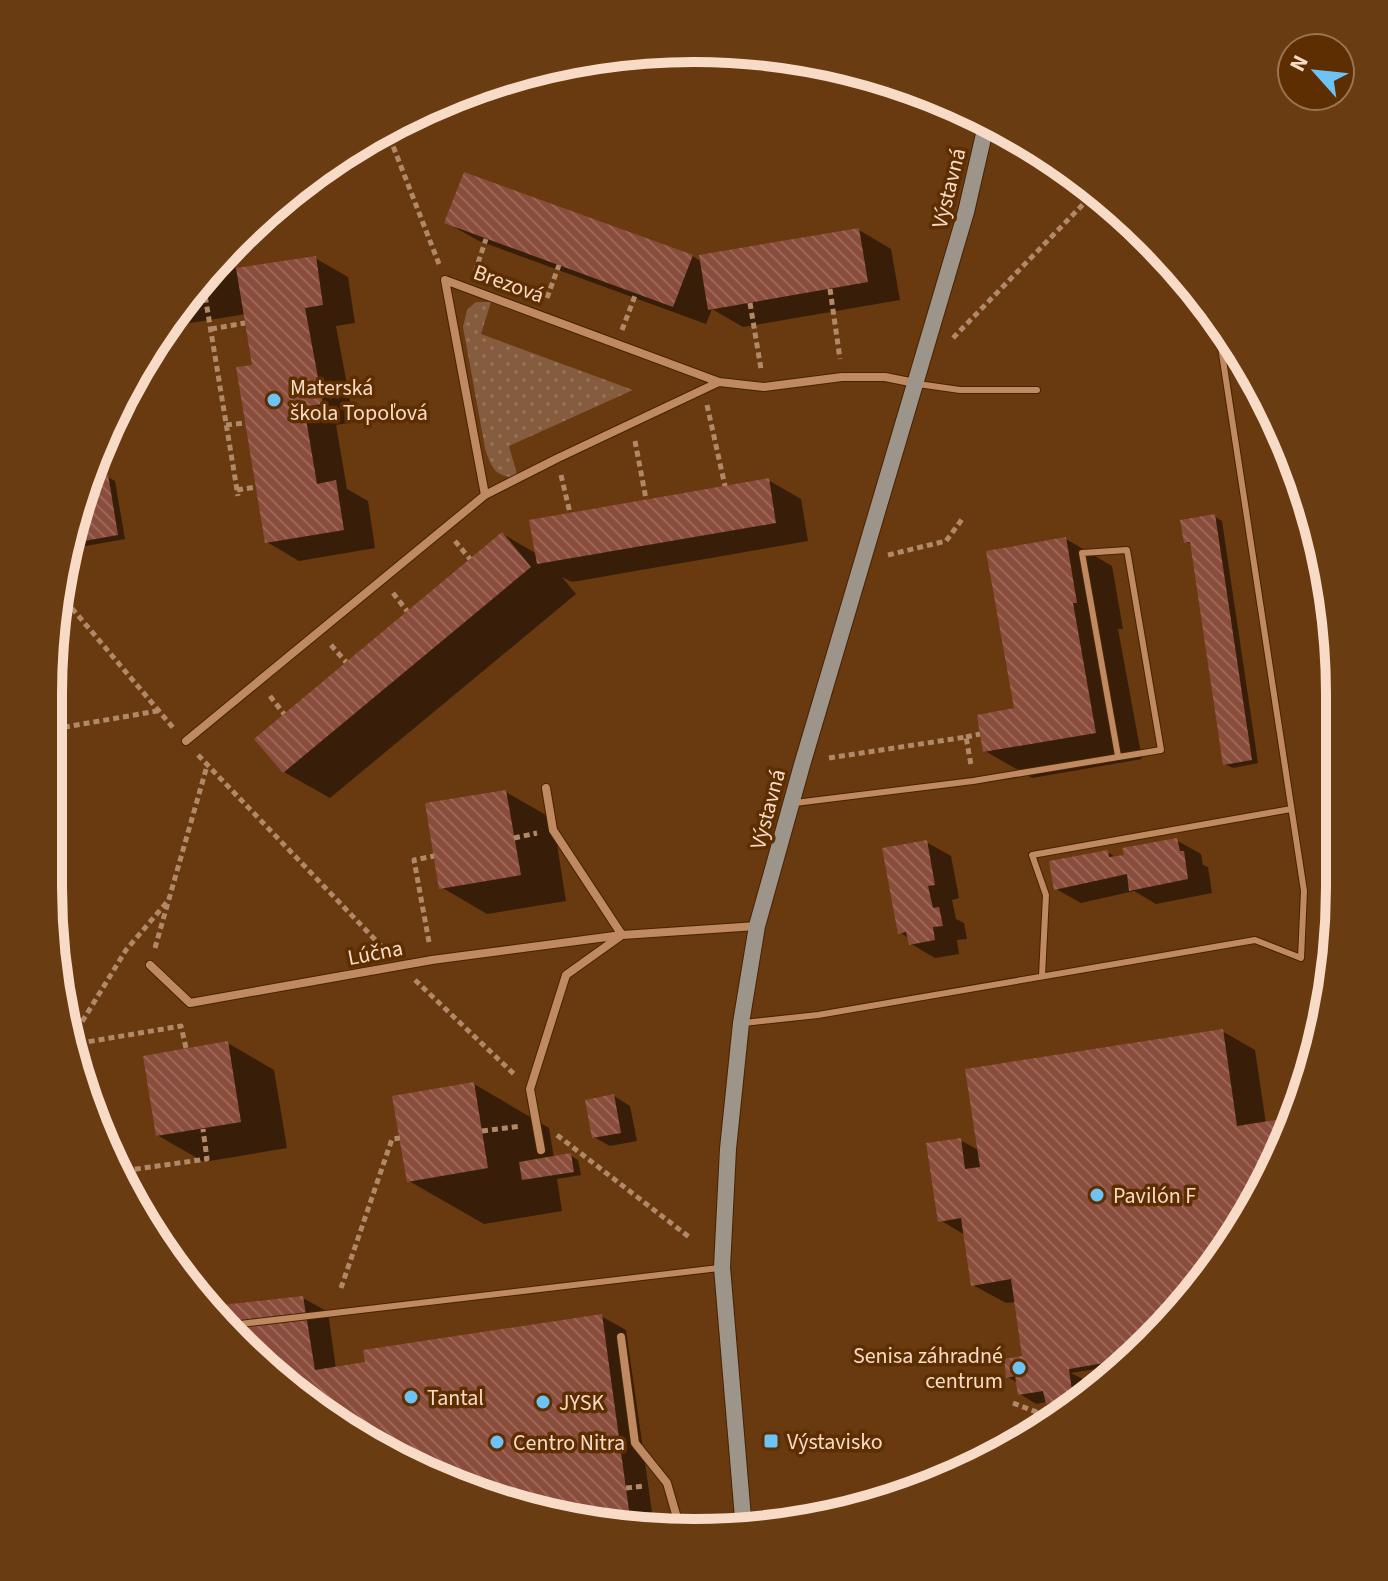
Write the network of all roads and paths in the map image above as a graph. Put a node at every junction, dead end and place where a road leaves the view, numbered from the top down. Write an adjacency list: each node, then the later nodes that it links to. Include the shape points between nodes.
1 (984, 133): 20 (street, Výstavná)
2 (391, 140): 6 (path)
3 (1087, 200): 15 (path)
4 (486, 239): 7 (path)
5 (559, 265): 12 (path)
6 (445, 280): 7 (street, Brezová); 30 (street, Brezová)
7 (469, 288): 12 (street, Brezová)
8 (830, 289): 18 (path)
9 (636, 293): 16 (path)
10 (205, 294): 14 (path)
11 (750, 303): 21 (path)
12 (541, 314): 16 (street, Brezová)
13 (245, 323): 14 (path)
14 (211, 329): 26 (path)
15 (950, 342)
16 (617, 343): 19 (street, Brezová)
17 (1221, 347): 46 (lane)
18 (842, 377): 20 (street, Brezová); 21 (street, Brezová)
19 (719, 382): 21 (street, Brezová); 22 (street, Brezová)
20 (915, 383): 23 (lane, via 960,390); 45 (street, Výstavná)
21 (764, 387)
22 (703, 389): 25 (street, Brezová); 28 (path)
23 (1037, 390)
24 (245, 423): 26 (path)
25 (632, 423): 27 (street, Brezová); 31 (path)
26 (226, 425): 29 (path, via 238,493)
27 (558, 458): 30 (street, Brezová); 32 (path)
28 (725, 486)
29 (256, 487)
30 (485, 495): 40 (street, Brezová)
31 (646, 499)
32 (570, 513)
33 (963, 518): 34 (path, via 946,541)
34 (888, 555)
35 (68, 604): 36 (path)
36 (157, 711): 37 (path); 40 (path)
37 (62, 728)
38 (980, 734): 39 (path)
39 (966, 737): 42 (path); 43 (path)
40 (186, 741)
41 (1118, 756): 41 (lane, via 1082,553 1127,550 1161,750); 43 (lane)
42 (829, 758)
43 (973, 781): 45 (lane)
44 (546, 788): 50 (street, via 553,830)
45 (792, 803): 49 (street, Výstavná)
46 (1291, 809): 54 (lane, via 1032,855 1046,895); 54 (lane, via 1304,891 1301,958 1255,940)
47 (434, 856): 51 (path, via 414,860)
48 (170, 898): 52 (path); 53 (path, via 207,765); 56 (path, via 126,950)
49 (757, 926): 50 (street, Lúčna); 55 (street, Výstavná)
50 (622, 935): 51 (street, Lúčna); 59 (street, via 566,975)
51 (432, 960): 53 (street, Lúčna)
52 (150, 965): 53 (street, Lúčna, via 190,1003)
53 (400, 966): 59 (path)
54 (1042, 976): 55 (lane)
55 (741, 1023): 67 (street, Výstavná)
56 (78, 1028)
57 (82, 1043): 58 (path, via 181,1026)
58 (186, 1048)
59 (530, 1089): 60 (street)
60 (536, 1121): 62 (path); 64 (street); 66 (path)
61 (203, 1129): 65 (path, via 207,1159)
62 (482, 1131)
63 (400, 1138): 68 (path, via 392,1139)
64 (541, 1150)
65 (129, 1170)
66 (689, 1237)
67 (722, 1267): 69 (lane); 73 (street, Výstavná)
68 (341, 1288)
69 (238, 1324)
70 (621, 1337): 74 (street, via 635,1443 667,1483)
71 (1013, 1403): 72 (path)
72 (1042, 1414)
73 (743, 1517)
74 (677, 1519)

